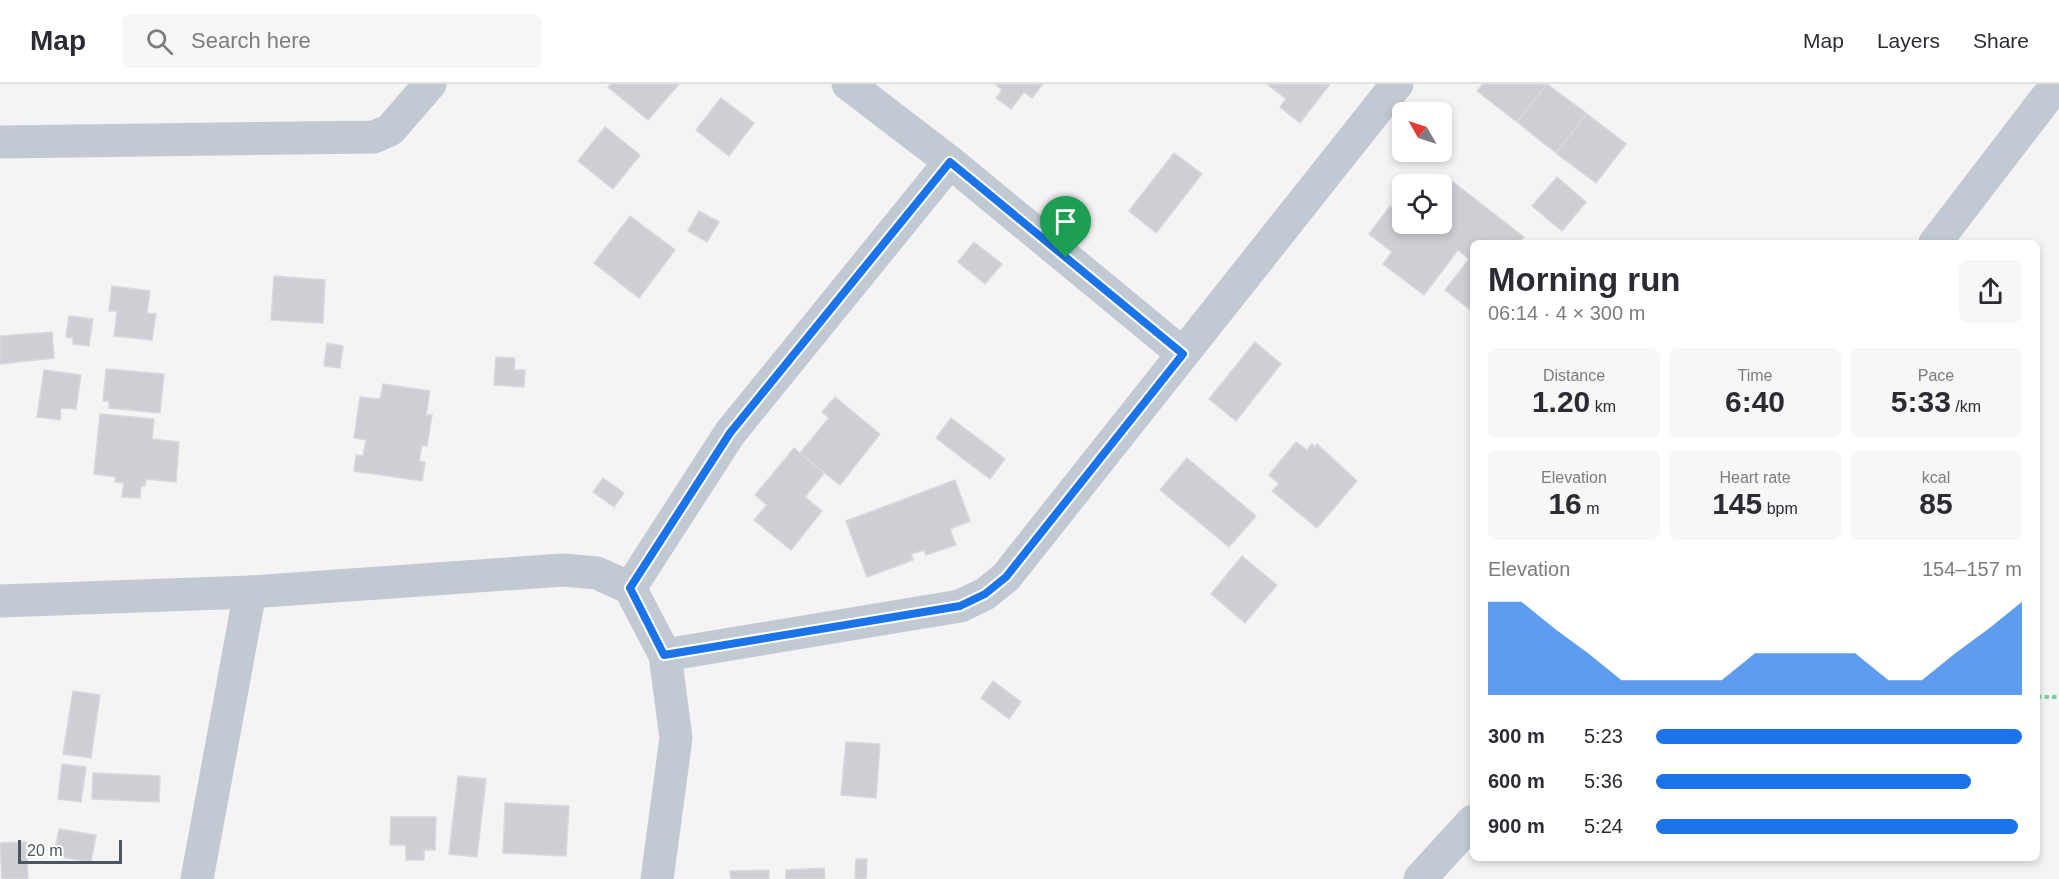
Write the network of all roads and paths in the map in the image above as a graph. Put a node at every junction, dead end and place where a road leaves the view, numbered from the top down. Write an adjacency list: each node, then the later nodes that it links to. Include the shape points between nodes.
1 (430, 84): 5 (street, via 390,130 374,137)
2 (848, 84): 6 (street)
3 (1397, 84): 8 (street)
4 (2057, 84): 7 (street)
5 (0, 142)
6 (950, 162): 8 (street); 9 (street, via 730,433)
7 (1937, 240)
8 (1183, 354): 12 (street, via 1006,577 985,594 960,606)
9 (630, 588): 10 (street, via 597,573 562,570); 12 (street)
10 (250, 592): 11 (street); 16 (street)
11 (0, 601)
12 (664, 655): 17 (street, via 676,738)
13 (2059, 697): 14 (path)
14 (2040, 698)
15 (1470, 824): 18 (street)
16 (197, 879)
17 (657, 879)
18 (1420, 879)

